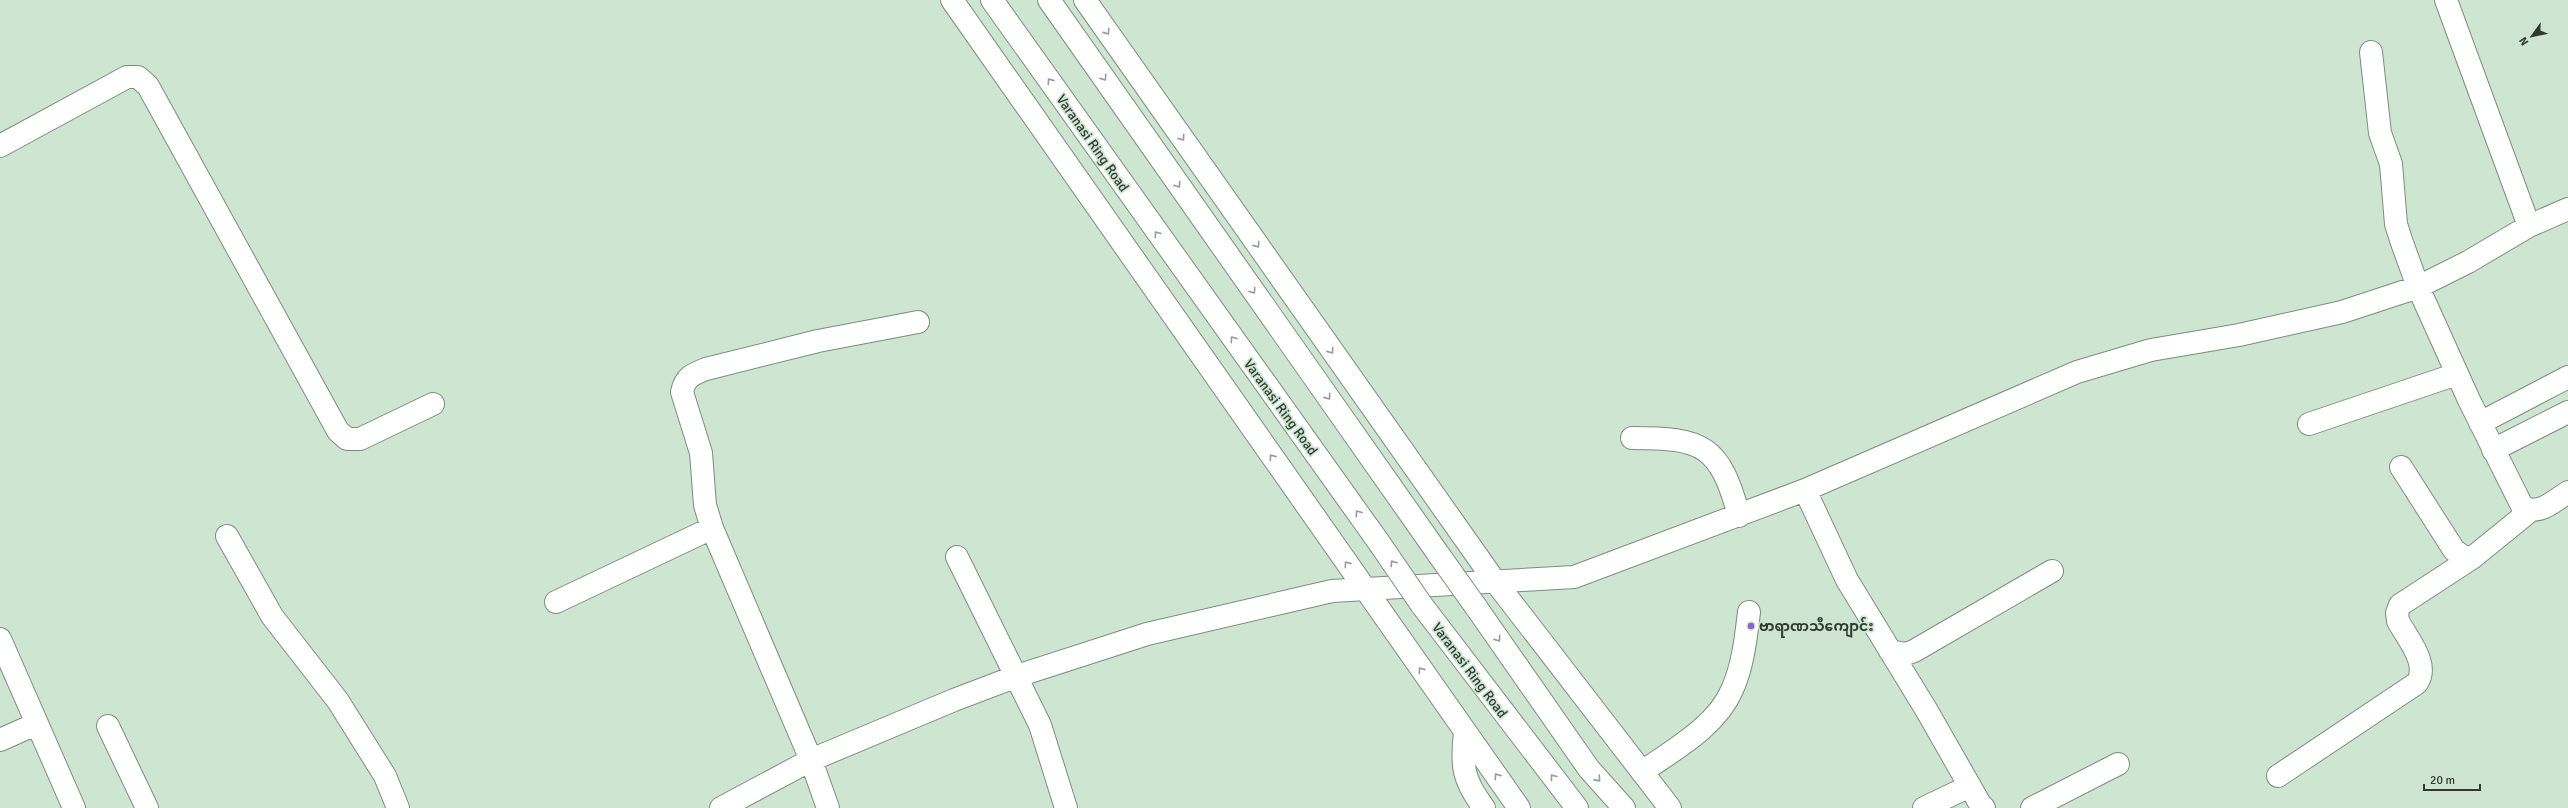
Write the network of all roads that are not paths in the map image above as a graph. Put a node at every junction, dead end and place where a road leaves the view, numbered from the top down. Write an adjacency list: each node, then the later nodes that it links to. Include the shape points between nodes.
1 (952, 0): 31 (main road, one-way to 1)
2 (992, 0): 54 (main road, Varanasi Ring Road, one-way to 2, bridge, via 1421,604)
3 (1049, 0): 55 (main road, one-way to 55, bridge, via 1589,770)
4 (1085, 0): 30 (main road, one-way to 30)
5 (2446, 0): 9 (main road)
6 (2371, 52): 10 (main road, via 2380,132 2391,164 2396,224)
7 (0, 146): 14 (main road, via 96,92 127,77 138,77 148,86 191,162 338,431 347,439 360,439)
8 (2568, 209): 9 (main road)
9 (2529, 226): 10 (main road, via 2468,262)
10 (2418, 287): 12 (main road); 21 (main road, via 2342,312 2239,335 2151,350 2077,372)
11 (918, 322): 25 (main road, via 818,341 690,375 682,392 701,453 705,505)
12 (2457, 374): 16 (main road); 17 (main road)
13 (2568, 377): 16 (main road)
14 (433, 404)
15 (2568, 412): 19 (main road)
16 (2480, 423): 19 (main road)
17 (2309, 424)
18 (1632, 438): 24 (main road, via 1674,438 1696,445 1713,457 1730,484)
19 (2493, 450): 23 (main road, via 2522,506)
20 (2401, 467): 28 (main road, via 2454,550)
21 (1805, 490): 24 (main road); 35 (main road, via 1847,580)
22 (2568, 492): 23 (main road, via 2538,510)
23 (2530, 511): 28 (main road)
24 (1739, 516): 30 (main road, via 1574,577)
25 (712, 528): 32 (main road); 41 (main road)
26 (227, 536): 48 (main road, via 272,616 338,701 385,776)
27 (957, 557): 36 (main road)
28 (2472, 558): 44 (main road, via 2400,605 2396,614 2421,665 2421,677 2417,683)
29 (2052, 571): 35 (main road, via 1914,651 1906,654)
30 (1494, 580): 31 (main road); 43 (main road)
31 (1364, 589): 36 (main road, via 1332,591 1147,634); 39 (main road, one-way to 31)
32 (556, 602)
33 (1749, 612): 43 (main road, via 1744,649 1733,690 1723,706 1695,733)
34 (0, 639): 37 (main road)
35 (1890, 650): 45 (main road)
36 (1017, 676): 41 (main road); 51 (main road, via 1040,725)
37 (36, 724): 40 (main road); 46 (main road)
38 (108, 726): 47 (main road)
39 (1465, 732): 52 (main road, via 1462,761 1468,781); 53 (main road, one-way to 39)
40 (0, 740)
41 (812, 760): 49 (main road); 50 (main road)
42 (2118, 764): 59 (main road)
43 (1642, 772): 56 (main road)
44 (2278, 776)
45 (1970, 786): 57 (main road); 58 (main road)
46 (74, 808)
47 (147, 808)
48 (398, 808)
49 (721, 808)
50 (828, 808)
51 (1066, 808)
52 (1484, 808)
53 (1519, 808)
54 (1577, 808)
55 (1624, 808)
56 (1670, 808)
57 (1924, 808)
58 (1984, 808)
59 (2032, 808)

